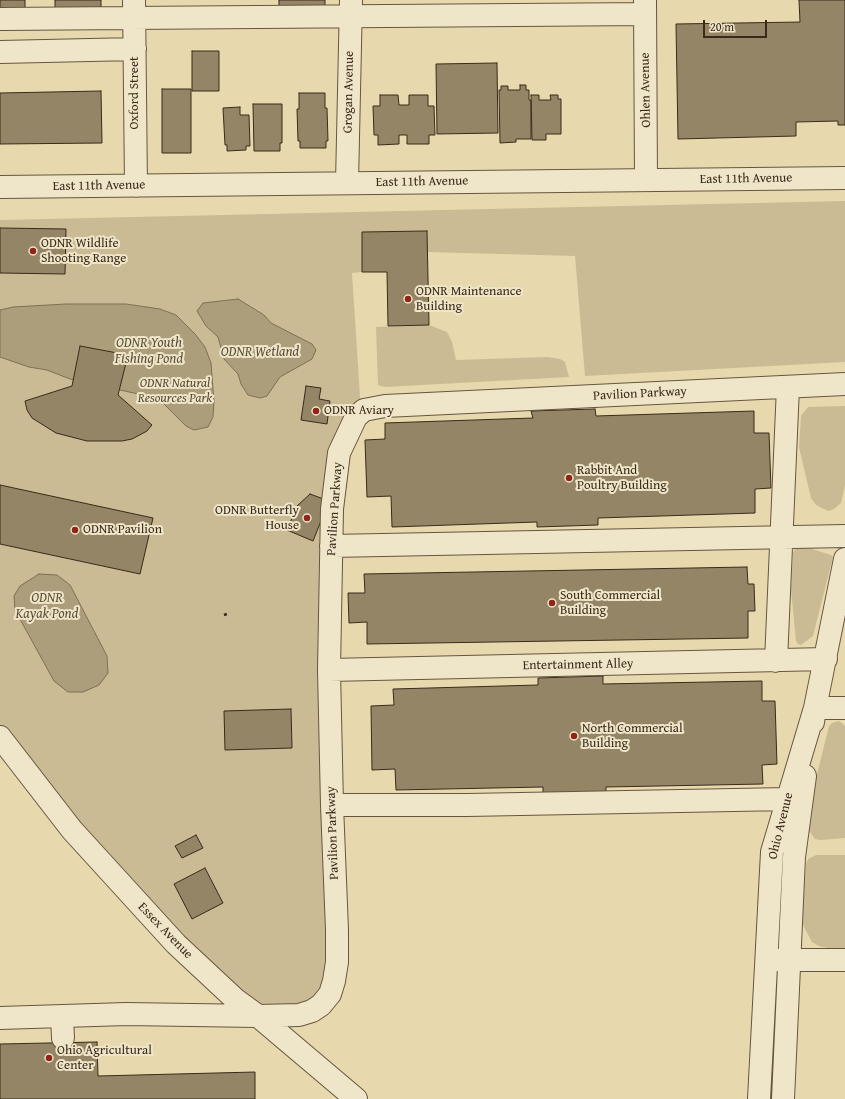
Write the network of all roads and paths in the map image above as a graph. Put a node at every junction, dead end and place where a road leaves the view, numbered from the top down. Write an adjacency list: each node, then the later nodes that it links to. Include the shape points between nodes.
1 (645, 7): 3 (street); 9 (street, Ohlen Avenue)
2 (351, 8): 3 (street); 4 (street); 10 (street, Grogan Avenue)
3 (493, 8)
4 (135, 9): 5 (street); 6 (street, Oxford Street)
5 (0, 19)
6 (135, 49): 7 (street); 11 (street, Oxford Street)
7 (0, 52)
8 (845, 178): 9 (street, East 11th Avenue)
9 (646, 180): 10 (street, East 11th Avenue)
10 (348, 183): 11 (street, East 11th Avenue)
11 (136, 186): 12 (street, East 11th Avenue)
12 (0, 187)
13 (845, 384): 14 (street, Pavilion Parkway)
14 (788, 387): 16 (street); 17 (street, Pavilion Parkway, via 385,406 364,410 356,417 339,453 332,509)
15 (845, 536): 16 (street)
16 (782, 538): 17 (street); 20 (street)
17 (331, 546): 21 (street, Pavilion Parkway)
18 (845, 559): 19 (street, Ohio Avenue)
19 (826, 659): 20 (street, Entertainment Alley); 22 (street, Ohio Avenue)
20 (776, 661): 21 (street, Entertainment Alley)
21 (329, 670): 26 (street, Pavilion Parkway)
22 (815, 708): 23 (street); 25 (street, Ohio Avenue); 28 (street, via 794,857)
23 (845, 708)
24 (0, 737): 30 (street, Essex Avenue, via 72,830 138,904 214,981)
25 (787, 799): 26 (street); 27 (street, Ohio Avenue, via 772,852)
26 (332, 805): 30 (street, Pavilion Parkway, via 337,962 330,994 321,1005 299,1015)
27 (766, 960): 28 (street); 33 (street, Ohio Avenue)
28 (789, 960): 29 (street); 34 (street)
29 (845, 960)
30 (258, 1016): 31 (street, Pavilion Parkway, via 126,1014 63,1028); 32 (street, Essex Avenue)
31 (0, 1018)
32 (356, 1099)
33 (759, 1099)
34 (783, 1099)

